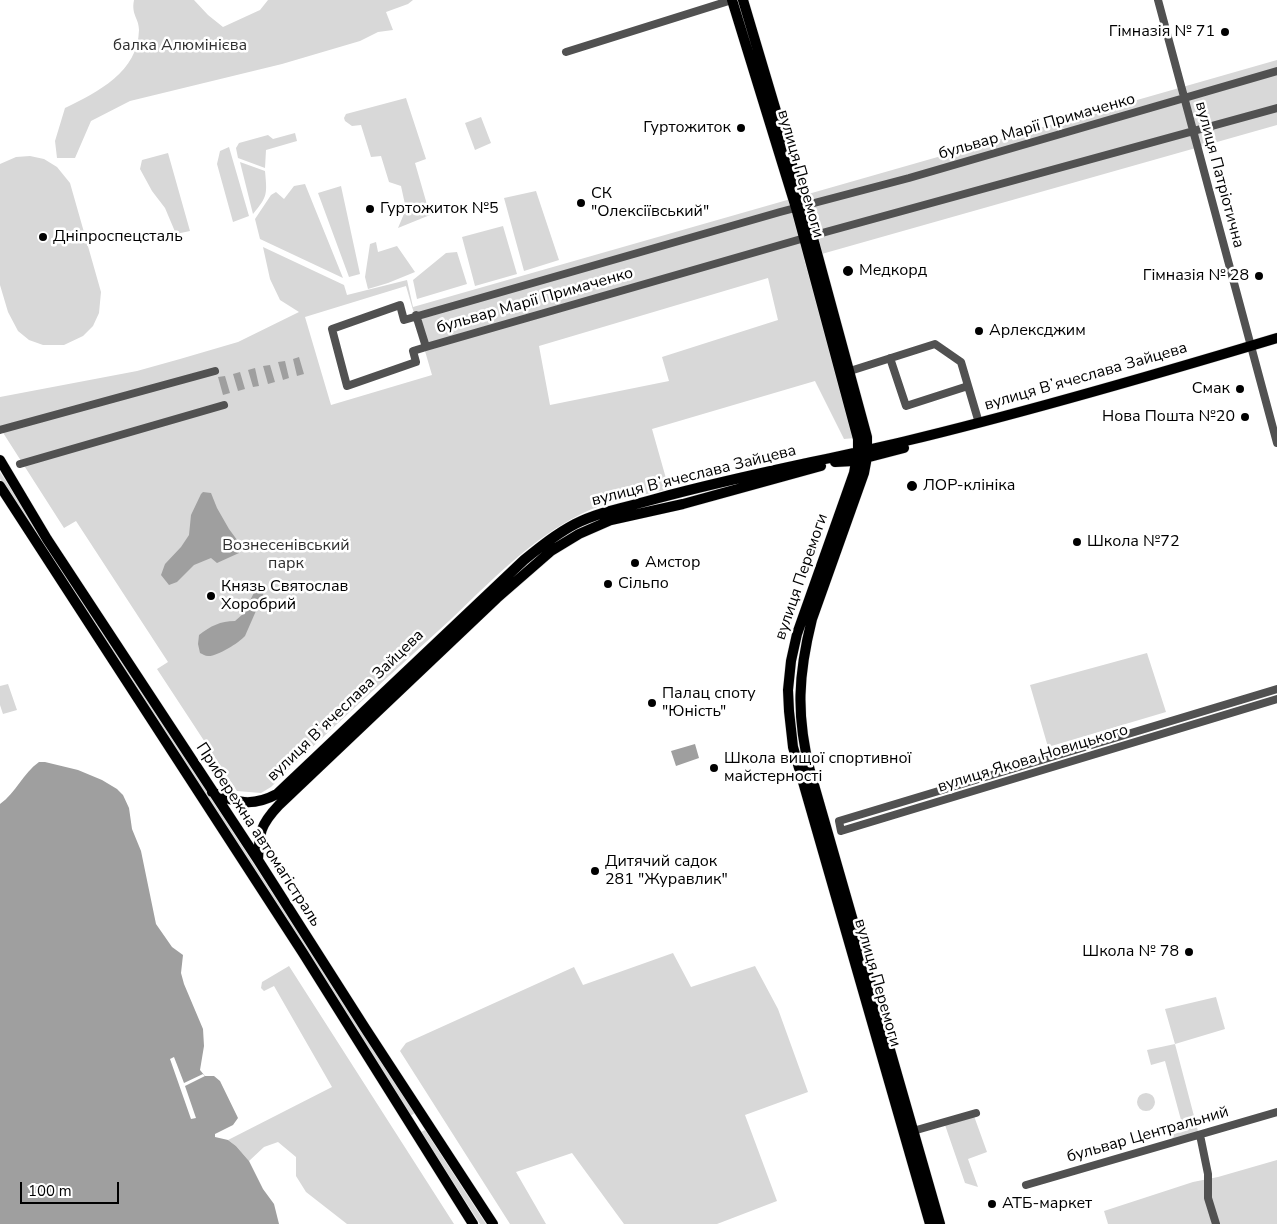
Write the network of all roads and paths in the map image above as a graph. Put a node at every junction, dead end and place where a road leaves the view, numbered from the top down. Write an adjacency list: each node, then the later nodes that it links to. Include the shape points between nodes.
1 (732, 0): 4 (street); 9 (main road, вулиця Перемоги)
2 (743, 0): 9 (main road, вулиця Перемоги)
3 (1158, 0): 6 (street, вулиця Патріотична)
4 (566, 52)
5 (1277, 71): 6 (street, бульвар Марії Примаченко)
6 (1183, 99): 8 (street, вулиця Патріотична); 9 (street, бульвар Марії Примаченко)
7 (1277, 108): 8 (street, бульвар Марії Примаченко)
8 (1192, 132): 10 (street, бульвар Марії Примаченко); 15 (street, вулиця Патріотична)
9 (800, 206): 10 (main road, вулиця Перемоги); 11 (street, бульвар Марії Примаченко)
10 (808, 237): 14 (street, бульвар Марії Примаченко); 18 (main road, вулиця Перемоги); 24 (main road, вулиця Перемоги)
11 (416, 315): 14 (street, бульвар Марії Примаченко); 14 (street, via 404,320 400,305 332,329 347,386 416,362 413,351)
12 (1277, 338): 15 (main road, вулиця Вʼячеслава Зайцева)
13 (1277, 344): 15 (main road, вулиця Вʼячеслава Зайцева)
14 (426, 347)
15 (1252, 348): 21 (main road, вулиця Вʼячеслава Зайцева); 23 (street, вулиця Патріотична); 24 (main road, вулиця Вʼячеслава Зайцева)
16 (890, 358): 18 (street); 19 (street, via 935,344 961,362); 19 (street, via 906,406)
17 (215, 371): 22 (street)
18 (850, 371): 24 (main road, вулиця Перемоги, via 867,437)
19 (968, 386): 21 (street)
20 (224, 405): 26 (street)
21 (979, 423): 24 (main road, вулиця Вʼячеслава Зайцева)
22 (0, 430)
23 (1277, 443)
24 (863, 454): 29 (main road, вулиця Перемоги, via 797,634); 30 (main road, вулиця Перемоги, via 864,473 812,619); 34 (main road, вулиця Вʼячеслава Зайцева, via 694,488 609,510 577,523 548,540 524,560 276,794 266,800 239,802); 35 (main road, вулиця Вʼячеслава Зайцева, via 683,504 611,520 551,551 279,804 259,834)
25 (0, 460): 34 (main road, Прибережна автомагістраль, via 47,539)
26 (20, 464)
27 (0, 486): 39 (main road, Прибережна автомагістраль)
28 (1277, 689): 31 (street, вулиця Якова Новицького, via 839,821 842,831)
29 (788, 690): 30 (main road, via 794,695); 32 (main road, вулиця Перемоги)
30 (800, 691): 33 (main road, вулиця Перемоги)
31 (1277, 699)
32 (789, 711): 33 (main road, via 794,708); 47 (main road, вулиця Перемоги, via 793,747 804,790)
33 (800, 712): 41 (main road, вулиця Перемоги, via 810,771)
34 (212, 792): 35 (main road, Прибережна автомагістраль)
35 (258, 860): 36 (main road, Прибережна автомагістраль)
36 (420, 1111): 39 (main road, via 419,1122 415,1125); 40 (main road, Прибережна автомагістраль)
37 (1277, 1112): 43 (street, бульвар Центральний)
38 (976, 1113): 41 (street)
39 (409, 1122): 42 (main road, Прибережна автомагістраль)
40 (430, 1127): 42 (main road, via 417,1129); 46 (main road, Прибережна автомагістраль)
41 (913, 1131): 48 (main road, вулиця Перемоги)
42 (417, 1133): 45 (main road, Прибережна автомагістраль)
43 (1200, 1135): 44 (street, бульвар Центральний); 49 (street, via 1208,1174 1208,1198)
44 (1026, 1185)
45 (473, 1224)
46 (493, 1224)
47 (930, 1224)
48 (940, 1224)
49 (1216, 1224)

